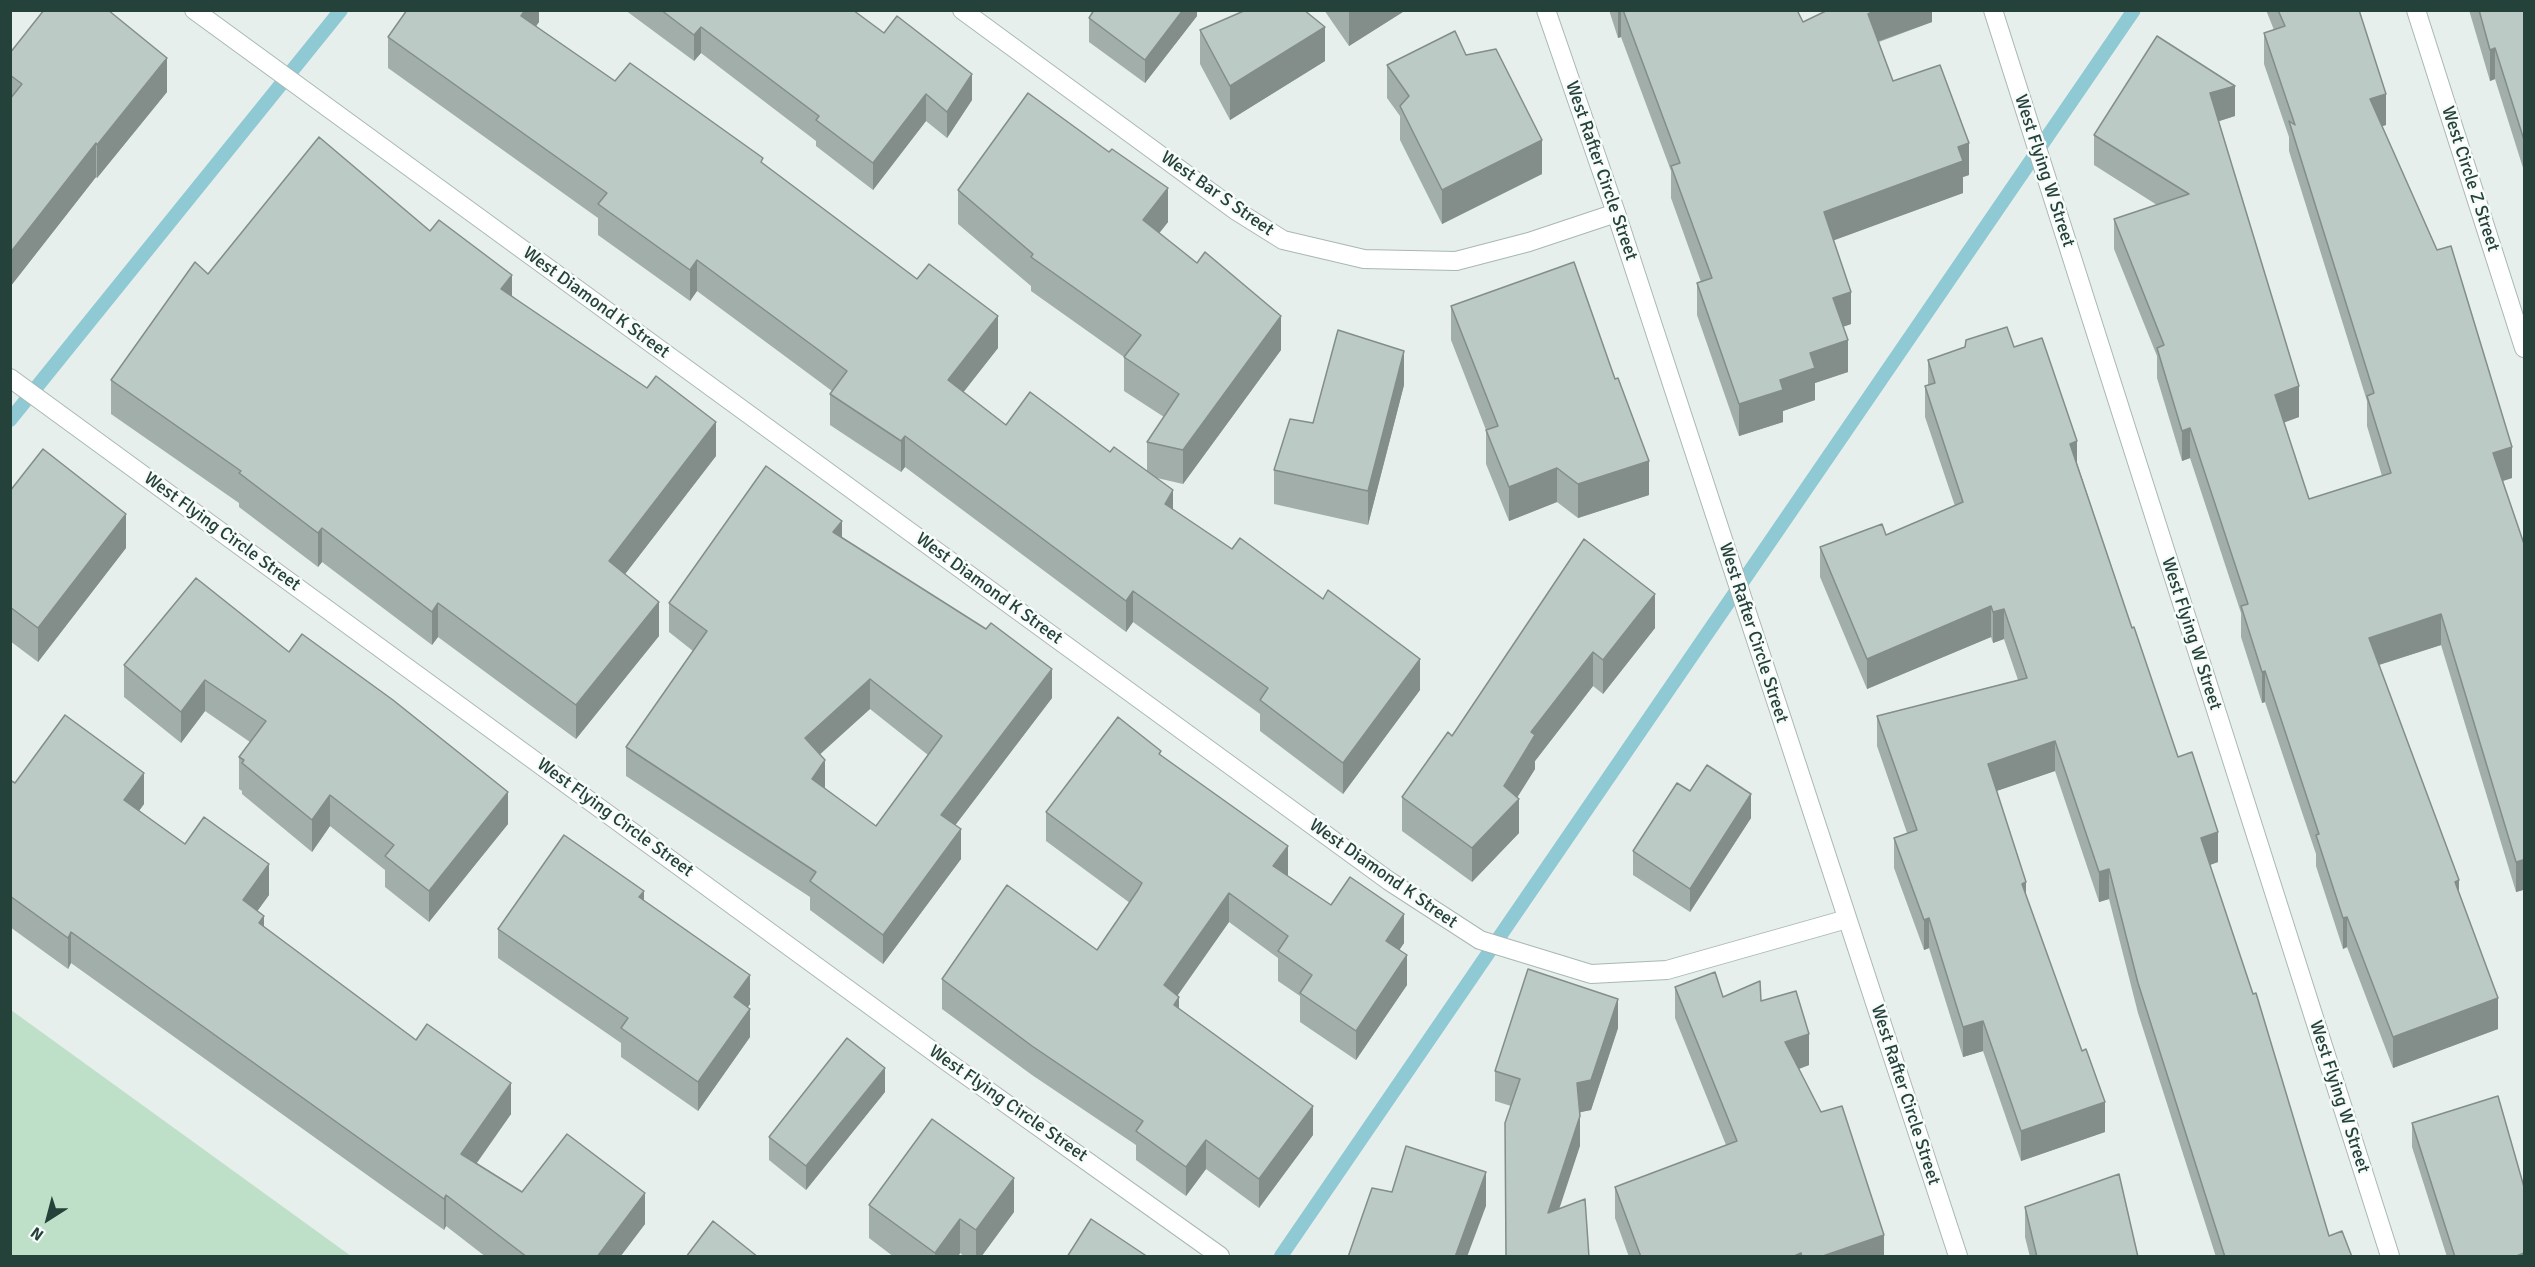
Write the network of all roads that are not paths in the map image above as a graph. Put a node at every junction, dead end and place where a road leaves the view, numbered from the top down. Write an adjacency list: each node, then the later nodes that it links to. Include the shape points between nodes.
1 (194, 10): 9 (street, West Diamond K Street, via 1389,881 1480,940 1591,974 1667,970)
2 (962, 10): 6 (street, West Bar S Street, via 1235,210 1283,240 1364,259 1456,261 1530,242)
3 (1545, 10): 6 (street, West Rafter Circle Street)
4 (1993, 10): 12 (street, West Flying W Street)
5 (2416, 10): 7 (street, West Circle Z Street)
6 (1616, 213): 9 (street, West Rafter Circle Street)
7 (2524, 348)
8 (10, 378): 10 (street, West Flying Circle Street)
9 (1847, 919): 11 (street, West Rafter Circle Street)
10 (1220, 1257)
11 (1958, 1257)
12 (2390, 1257)

